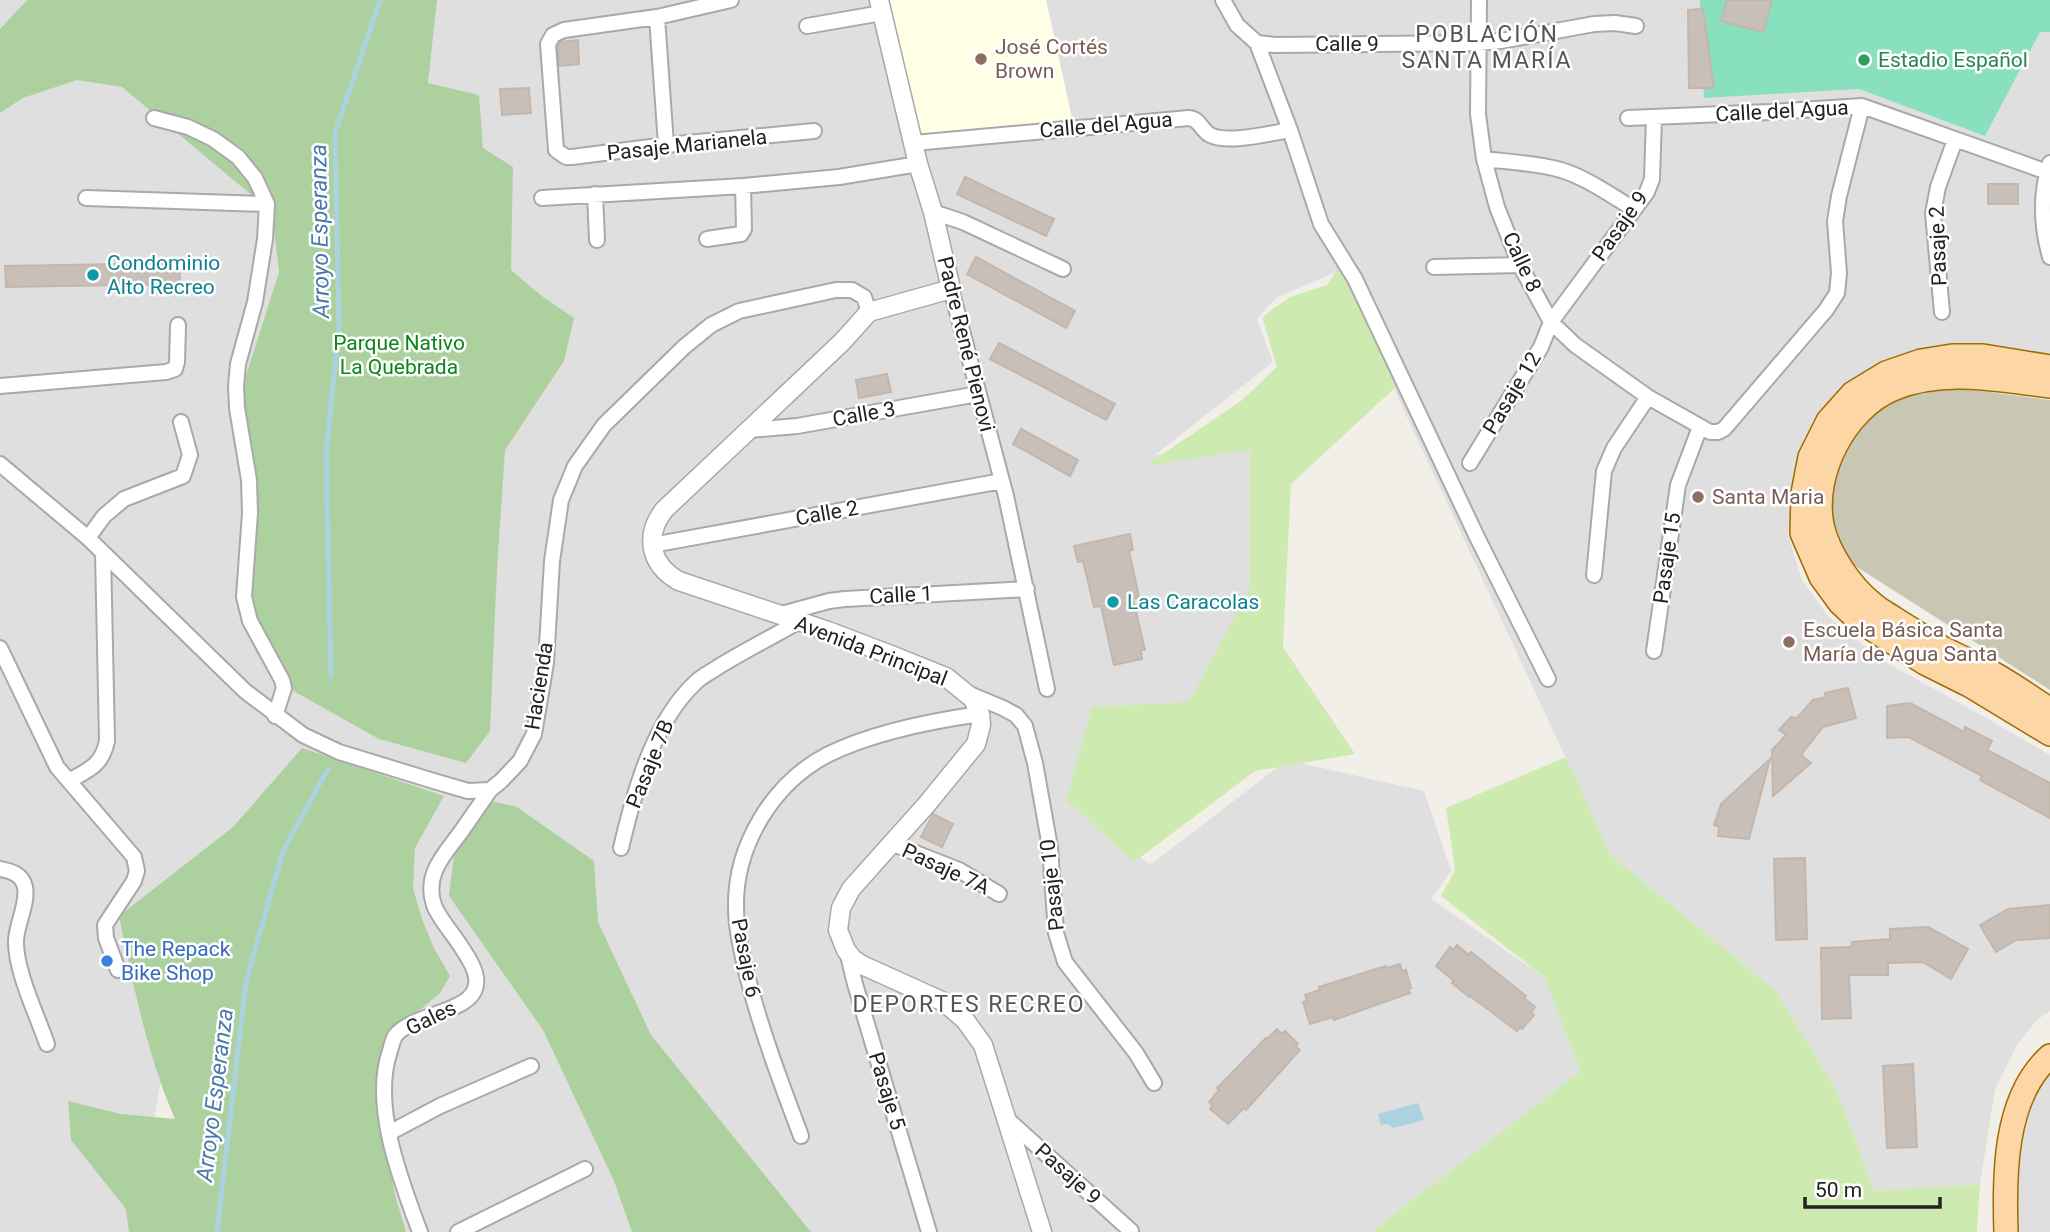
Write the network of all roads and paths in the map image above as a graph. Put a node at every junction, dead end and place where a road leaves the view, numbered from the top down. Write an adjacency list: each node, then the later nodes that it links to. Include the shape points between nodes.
1 (731, 0): 5 (street)
2 (1223, 0): 8 (street, via 1237,25)
3 (1479, 0): 9 (street, Calle 8)
4 (880, 6): 6 (street); 17 (street, Padre René Pienovi)
5 (657, 17): 18 (street); 18 (street, Pasaje Marianela, via 553,35 548,44 554,144 560,154 572,157)
6 (807, 26)
7 (1636, 26): 9 (street, via 1594,24)
8 (1257, 43): 9 (street, Calle 9); 14 (street)
9 (1478, 43): 19 (street, Calle 8, via 1478,114)
10 (1862, 106): 13 (street, Calle del Agua); 16 (street, Calle del Agua); 46 (street, Calle 8, via 1835,221 1837,293 1724,429 1710,432)
11 (154, 118): 26 (street, via 188,127 238,157)
12 (1628, 118): 13 (street, Calle del Agua)
13 (1654, 118): 27 (street, Pasaje 9, via 1652,179)
14 (1290, 130): 17 (street, Calle del Agua, via 1220,137 1189,118); 60 (street, via 1321,224 1355,279)
15 (814, 131): 18 (street, Pasaje Marianela)
16 (1955, 140): 21 (street, Calle del Agua); 37 (street, Pasaje 2, via 1933,213)
17 (914, 143): 20 (street, Padre René Pienovi)
18 (666, 145)
19 (1484, 159): 27 (street, via 1560,170); 32 (street, Calle 8)
20 (918, 164): 22 (street); 28 (street, Padre René Pienovi)
21 (2049, 169): 31 (street, via 2042,200)
22 (743, 186): 23 (street); 29 (street, via 741,234)
23 (595, 194): 25 (street); 30 (street)
24 (86, 198): 26 (street)
25 (542, 198)
26 (267, 204): 65 (street, via 255,302 237,365 236,386 250,502 244,597 250,621 282,680)
27 (1634, 209): 38 (street, Pasaje 9)
28 (933, 212): 34 (street); 35 (street, Padre René Pienovi)
29 (707, 239)
30 (597, 240)
31 (2050, 257)
32 (1520, 265): 33 (street); 38 (street, Calle 8)
33 (1434, 267)
34 (1063, 269)
35 (951, 289): 36 (street); 43 (street, Padre René Pienovi)
36 (869, 312): 47 (street); 68 (street, Hacienda, via 864,296 852,289 739,311 711,325 684,347 604,425 575,466 561,500 546,663 534,734 520,761)
37 (1942, 312)
38 (1551, 322): 44 (street, Calle 8, via 1575,345); 48 (street, Pasaje 12, via 1541,347)
39 (178, 325): 41 (street, via 175,369)
40 (2050, 367): 66 (main road, via 1952,356 1886,373 1853,393 1828,421 1810,457 1802,533 1821,577 1858,620)
41 (0, 386)
42 (2050, 386): 63 (main road, via 1952,377 1892,390 1864,407 1843,433 1820,494 1822,525 1839,567 1872,604)
43 (978, 394): 47 (street, Calle 3); 50 (street, Padre René Pienovi)
44 (1648, 397): 46 (street, Calle 8); 54 (street, via 1604,471)
45 (181, 422): 51 (street, via 190,455 183,477 124,499)
46 (1700, 427): 59 (street, Pasaje 15, via 1678,485)
47 (750, 430): 52 (street, via 664,510 654,526)
48 (1470, 463)
49 (0, 464): 51 (street)
50 (1002, 481): 52 (street, Calle 2); 55 (street, Padre René Pienovi)
51 (88, 538): 53 (street)
52 (652, 545): 56 (street, Avenida Principal, via 660,566 672,578)
53 (103, 553): 65 (street); 67 (street, via 107,741 98,762)
54 (1594, 575)
55 (1027, 589): 56 (street, Calle 1, via 845,599); 61 (street, Padre René Pienovi)
56 (778, 615): 57 (street, Avenida Principal)
57 (799, 622): 62 (street, Avenida Principal, via 946,677); 70 (street, Pasaje 7B, via 697,681 674,707 640,782)
58 (0, 648): 67 (street, via 57,767)
59 (1654, 651)
60 (1548, 679)
61 (1047, 689)
62 (967, 693): 64 (street, Avenida Principal); 78 (street, Pasaje 10, via 1016,715 1025,726 1050,847 1056,933 1065,961)
63 (2050, 710)
64 (980, 714): 69 (street, via 976,744); 81 (street, Pasaje 6, via 934,720 827,755 779,793 747,846 736,907 741,948 755,1006)
65 (275, 716): 68 (street, via 339,752 468,791)
66 (2050, 734)
67 (69, 781): 74 (street, via 134,857 134,881 105,925)
68 (490, 790): 80 (street, Gales, via 442,855 433,875 434,905 466,955 477,986 471,998 409,1024 395,1037 386,1061 383,1093)
69 (893, 844): 72 (street, Pasaje 7A, via 959,870); 73 (street, via 845,898 838,930)
70 (621, 848)
71 (0, 869): 75 (street, via 13,872 25,888 17,958)
72 (999, 894)
73 (846, 950): 79 (street, via 862,965 933,996 965,1020 983,1045); 86 (street, Pasaje 5)
74 (118, 970)
75 (47, 1044)
76 (2050, 1056): 88 (main road, via 2022,1097 2011,1126)
77 (531, 1066): 80 (street)
78 (1154, 1083)
79 (1005, 1117): 83 (street, Pasaje 9); 87 (street)
80 (389, 1133): 84 (street, Gales)
81 (801, 1136)
82 (585, 1169): 85 (street)
83 (1131, 1231)
84 (420, 1232)
85 (458, 1232)
86 (929, 1232)
87 (1042, 1232)
88 (2006, 1232)

